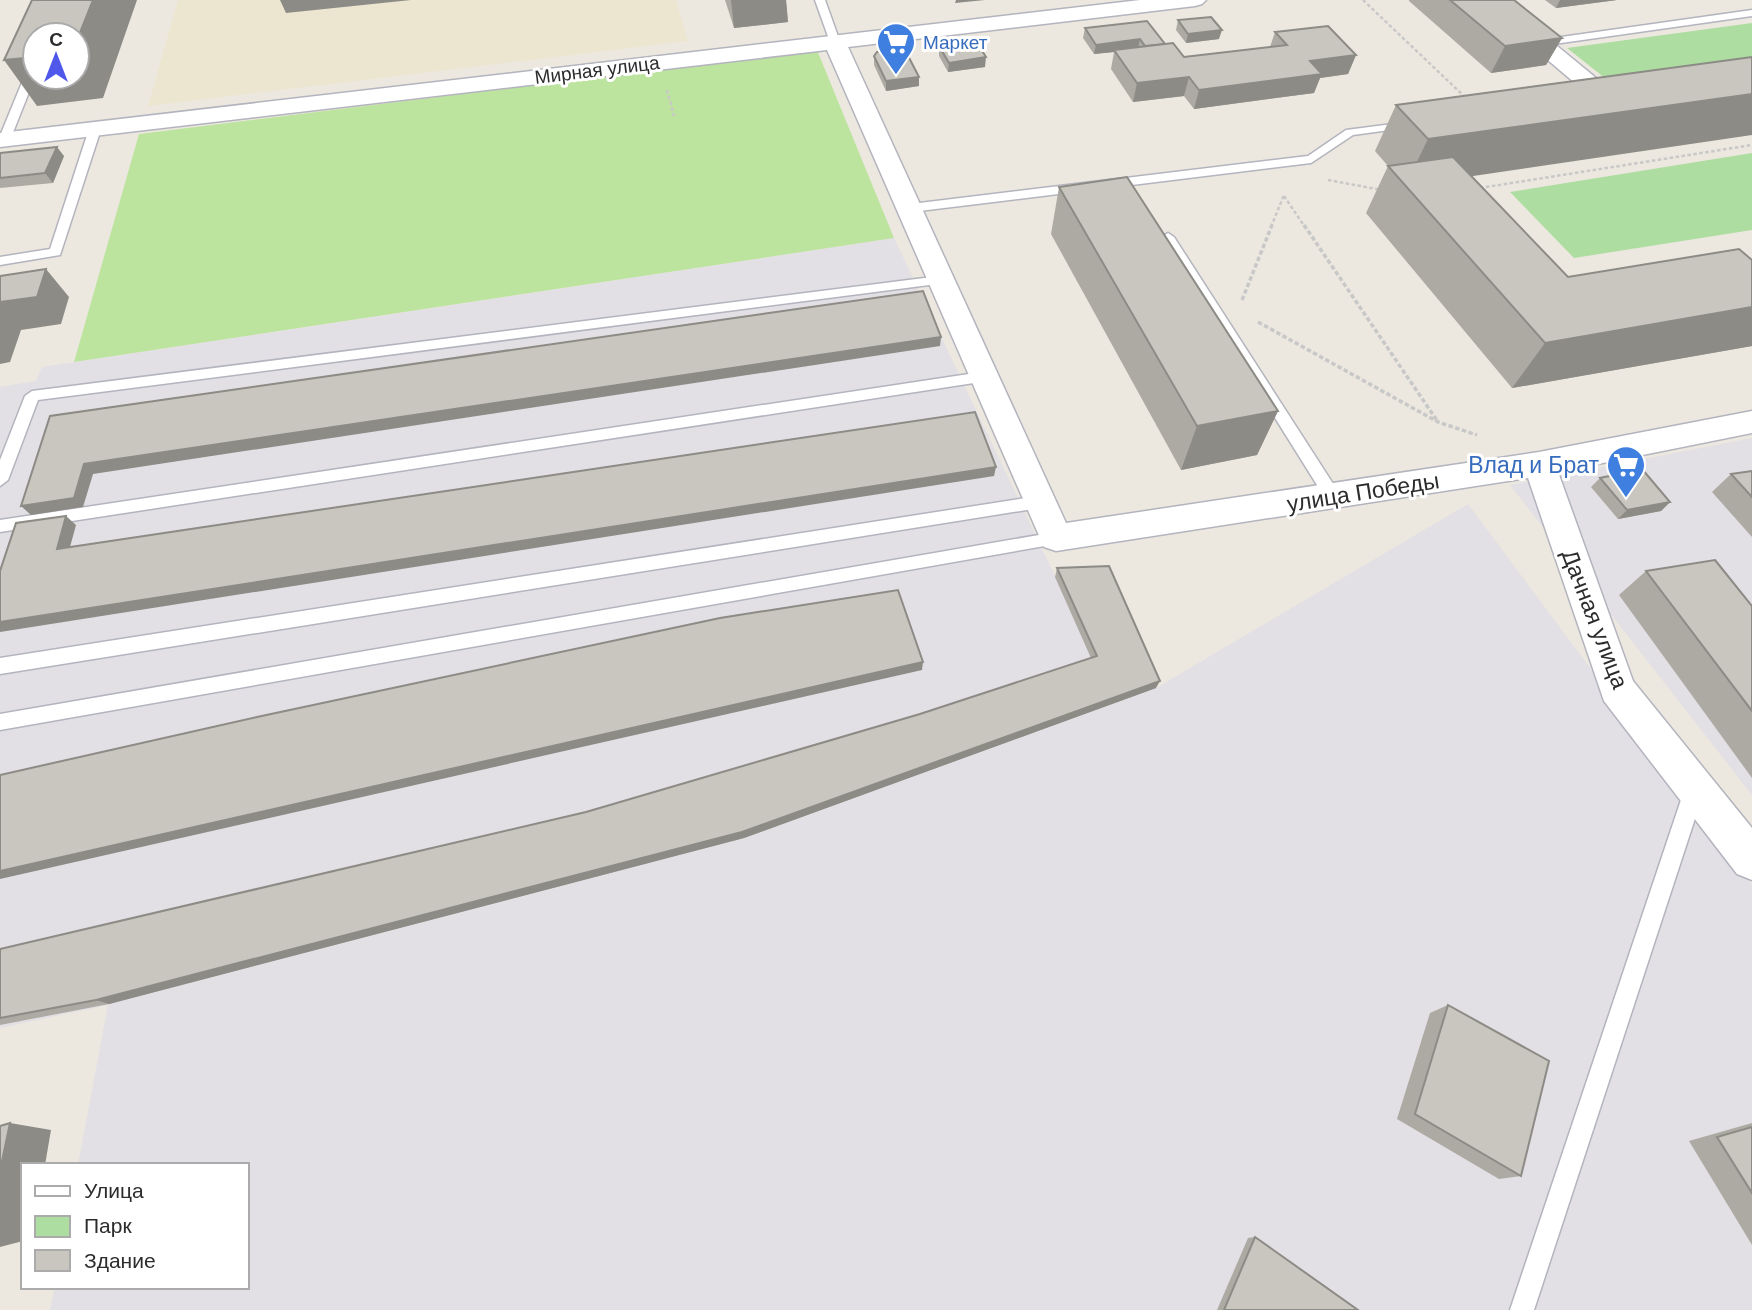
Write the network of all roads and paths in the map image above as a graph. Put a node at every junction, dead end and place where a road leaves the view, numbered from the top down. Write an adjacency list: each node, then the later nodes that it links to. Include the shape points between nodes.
1 (820, 0): 7 (lane)
2 (1363, 0): 11 (path)
3 (1488, 0): 8 (street)
4 (1179, 1): 5 (street, Мирная улица)
5 (1093, 6): 7 (street, Мирная улица)
6 (1752, 13): 8 (lane)
7 (835, 42): 13 (street, Мирная улица); 21 (street)
8 (1540, 43): 10 (street)
9 (23, 91): 14 (lane)
10 (1609, 101)
11 (1475, 106)
12 (1417, 124): 16 (lane, via 1350,132)
13 (95, 129): 14 (street, Мирная улица); 23 (lane, via 55,252)
14 (2, 140)
15 (1752, 145): 18 (path)
16 (1311, 159): 17 (path); 21 (lane)
17 (1293, 173): 19 (path); 20 (path)
18 (1468, 190)
19 (1388, 191)
20 (1283, 196): 25 (path); 28 (path)
21 (911, 208): 24 (street)
22 (1168, 237): 26 (lane)
23 (0, 261)
24 (940, 280): 27 (street); 32 (lane, via 32,396)
25 (1238, 310): 26 (path); 28 (path)
26 (1217, 314): 33 (lane)
27 (982, 377): 34 (street); 35 (lane)
28 (1438, 422): 30 (path)
29 (1752, 422): 31 (street, улица Победы)
30 (1487, 438)
31 (1539, 464): 33 (street, улица Победы); 39 (street, Дачная улица, via 1617,689)
32 (0, 480)
33 (1333, 497): 36 (street, улица Победы)
34 (1039, 502): 36 (street); 37 (lane)
35 (0, 526)
36 (1056, 538): 38 (lane)
37 (0, 666)
38 (0, 722)
39 (1695, 788): 40 (street, Дачная улица); 41 (lane)
40 (1752, 860)
41 (1522, 1310)

